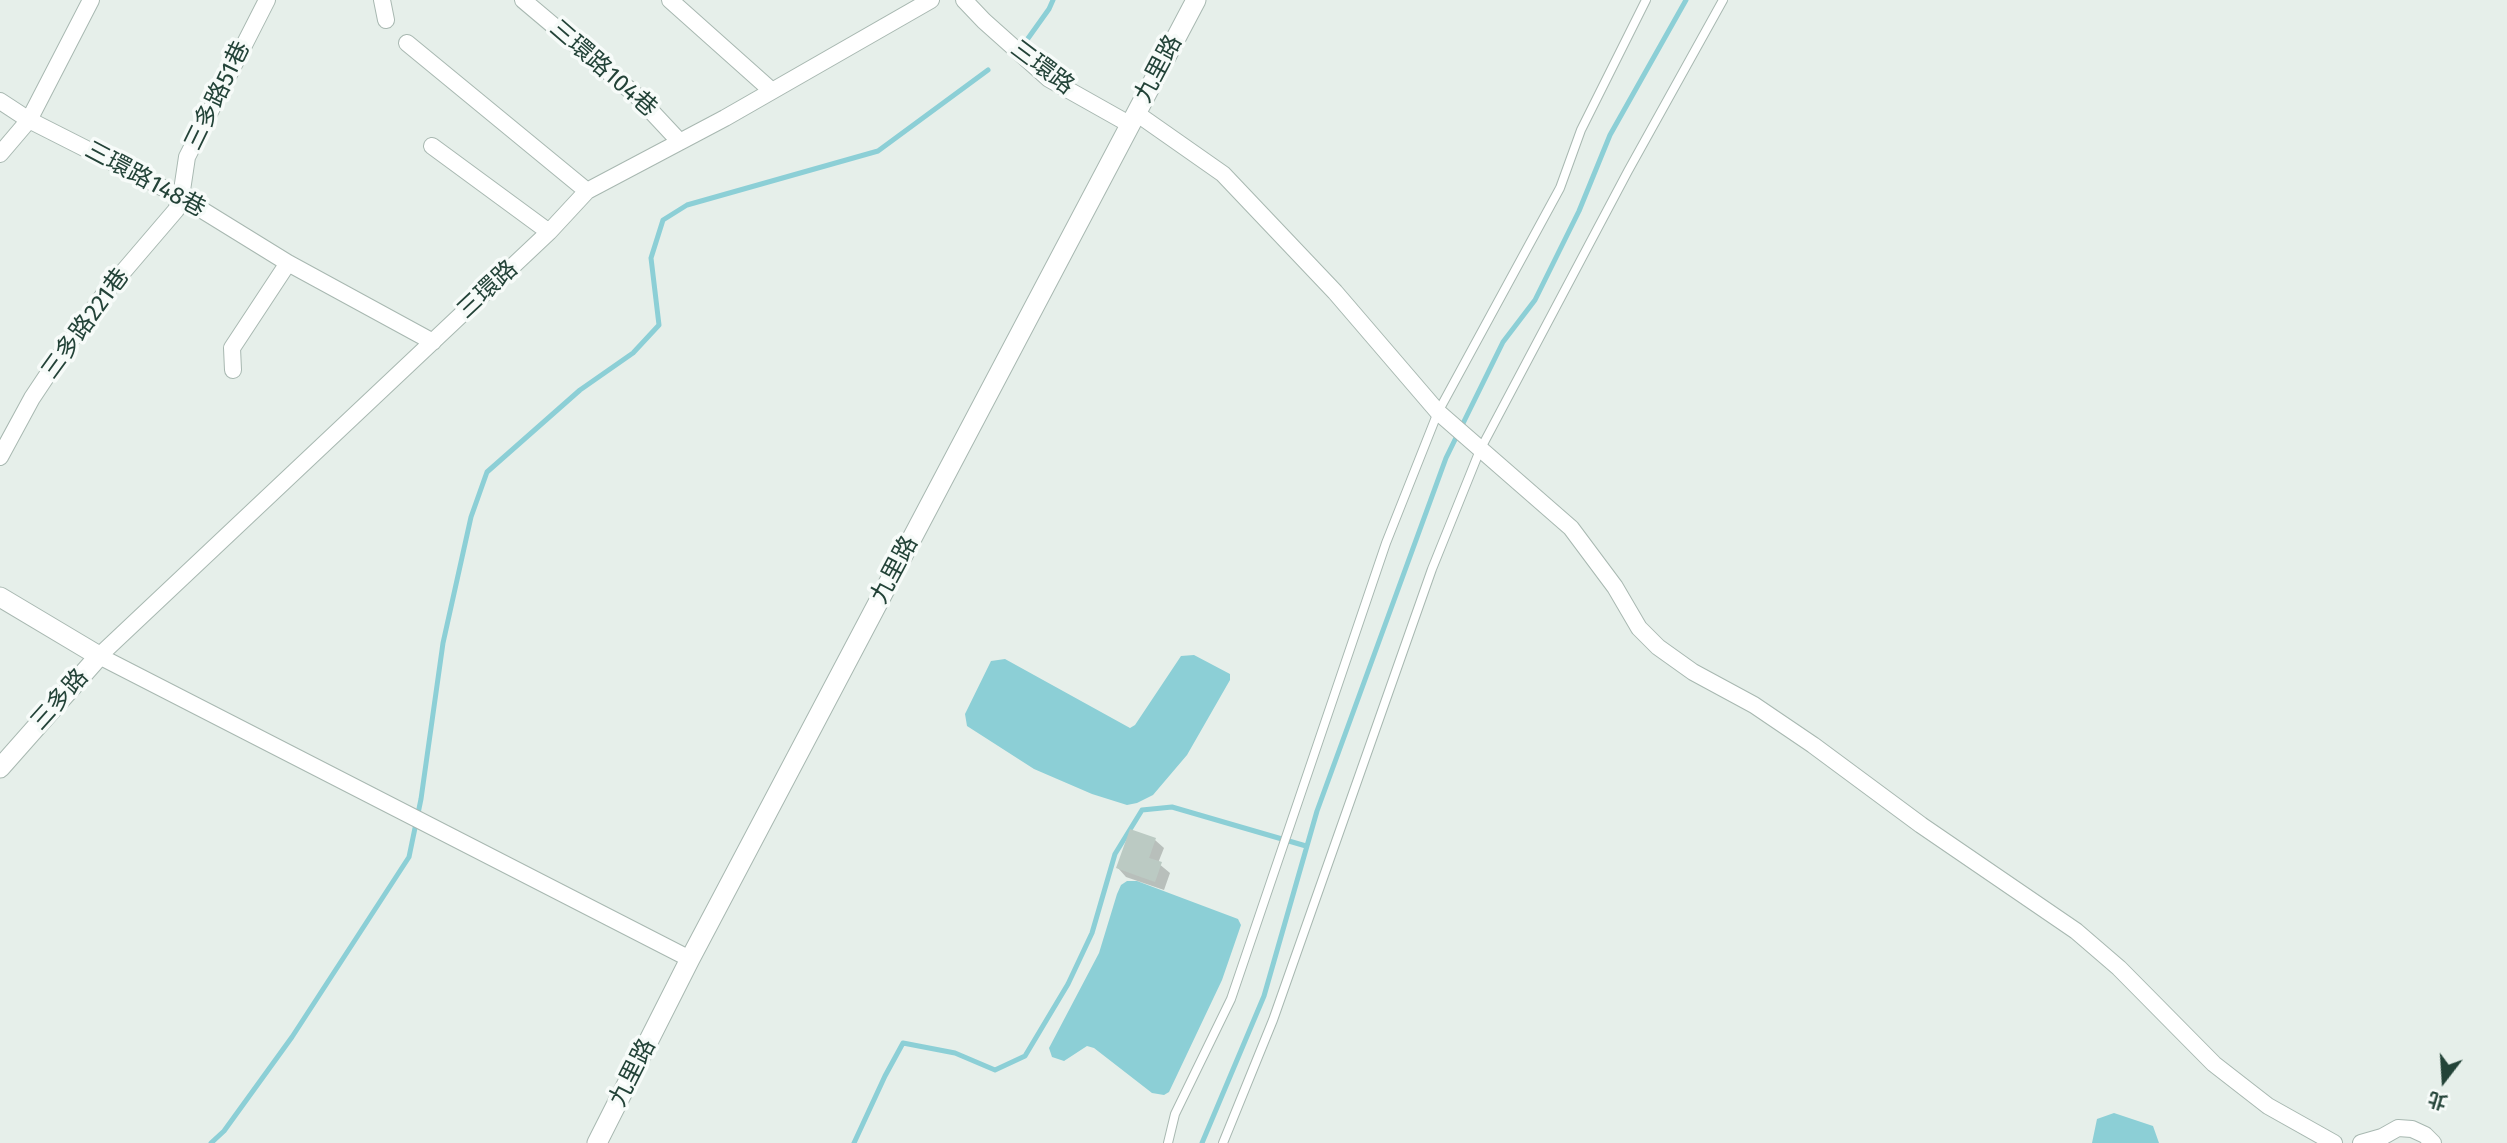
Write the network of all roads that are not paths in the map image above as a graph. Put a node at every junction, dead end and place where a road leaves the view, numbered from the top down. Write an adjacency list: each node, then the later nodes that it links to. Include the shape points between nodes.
1 (91, 0): 16 (street)
2 (267, 0): 21 (street, 三多路51巷, via 187,156)
3 (382, 0): 11 (street)
4 (523, 0): 17 (street, 三環路104巷, via 637,96)
5 (670, 0): 13 (street)
6 (931, 0): 13 (street, 三環路)
7 (964, 0): 15 (street, 三環路, via 1049,79)
8 (1196, 0): 15 (street, 九里路)
9 (1646, 0): 26 (lane, via 1581,130 1560,188)
10 (1723, 0): 27 (lane)
11 (386, 20)
12 (407, 43): 20 (street)
13 (772, 91): 17 (street, 三環路)
14 (0, 101): 16 (street, 三環路148巷)
15 (1133, 118): 26 (street, 三環路, via 1223,174 1327,283); 32 (street, 九里路)
16 (29, 120): 19 (street); 21 (street, 三環路148巷)
17 (680, 142): 20 (street, 三環路)
18 (432, 146): 22 (street)
19 (0, 154)
20 (587, 191): 22 (street, 三環路)
21 (181, 197): 23 (street, 三環路148巷); 28 (street, 三多路221巷, via 176,210 66,347)
22 (549, 232): 24 (street, 三環路)
23 (288, 263): 24 (street, 三環路148巷); 25 (street, via 232,348)
24 (433, 342): 30 (street, 三環路)
25 (233, 370)
26 (1438, 412): 27 (street, 三環路); 34 (lane, via 1386,542 1231,999 1175,1114)
27 (1480, 450): 35 (lane, via 1432,569 1273,1020); 36 (street, 三環路, via 1571,528 1658,648 1754,705 2076,931 2214,1064 2268,1106)
28 (0, 457)
29 (0, 597): 30 (street, 三多路)
30 (99, 656): 31 (street, 三多路); 32 (street)
31 (0, 768)
32 (690, 959): 33 (street, 九里路)
33 (597, 1143)
34 (1168, 1143)
35 (1223, 1143)
36 (2334, 1143)
37 (2361, 1143): 38 (street, via 2398,1128 2412,1129)
38 (2433, 1143)

